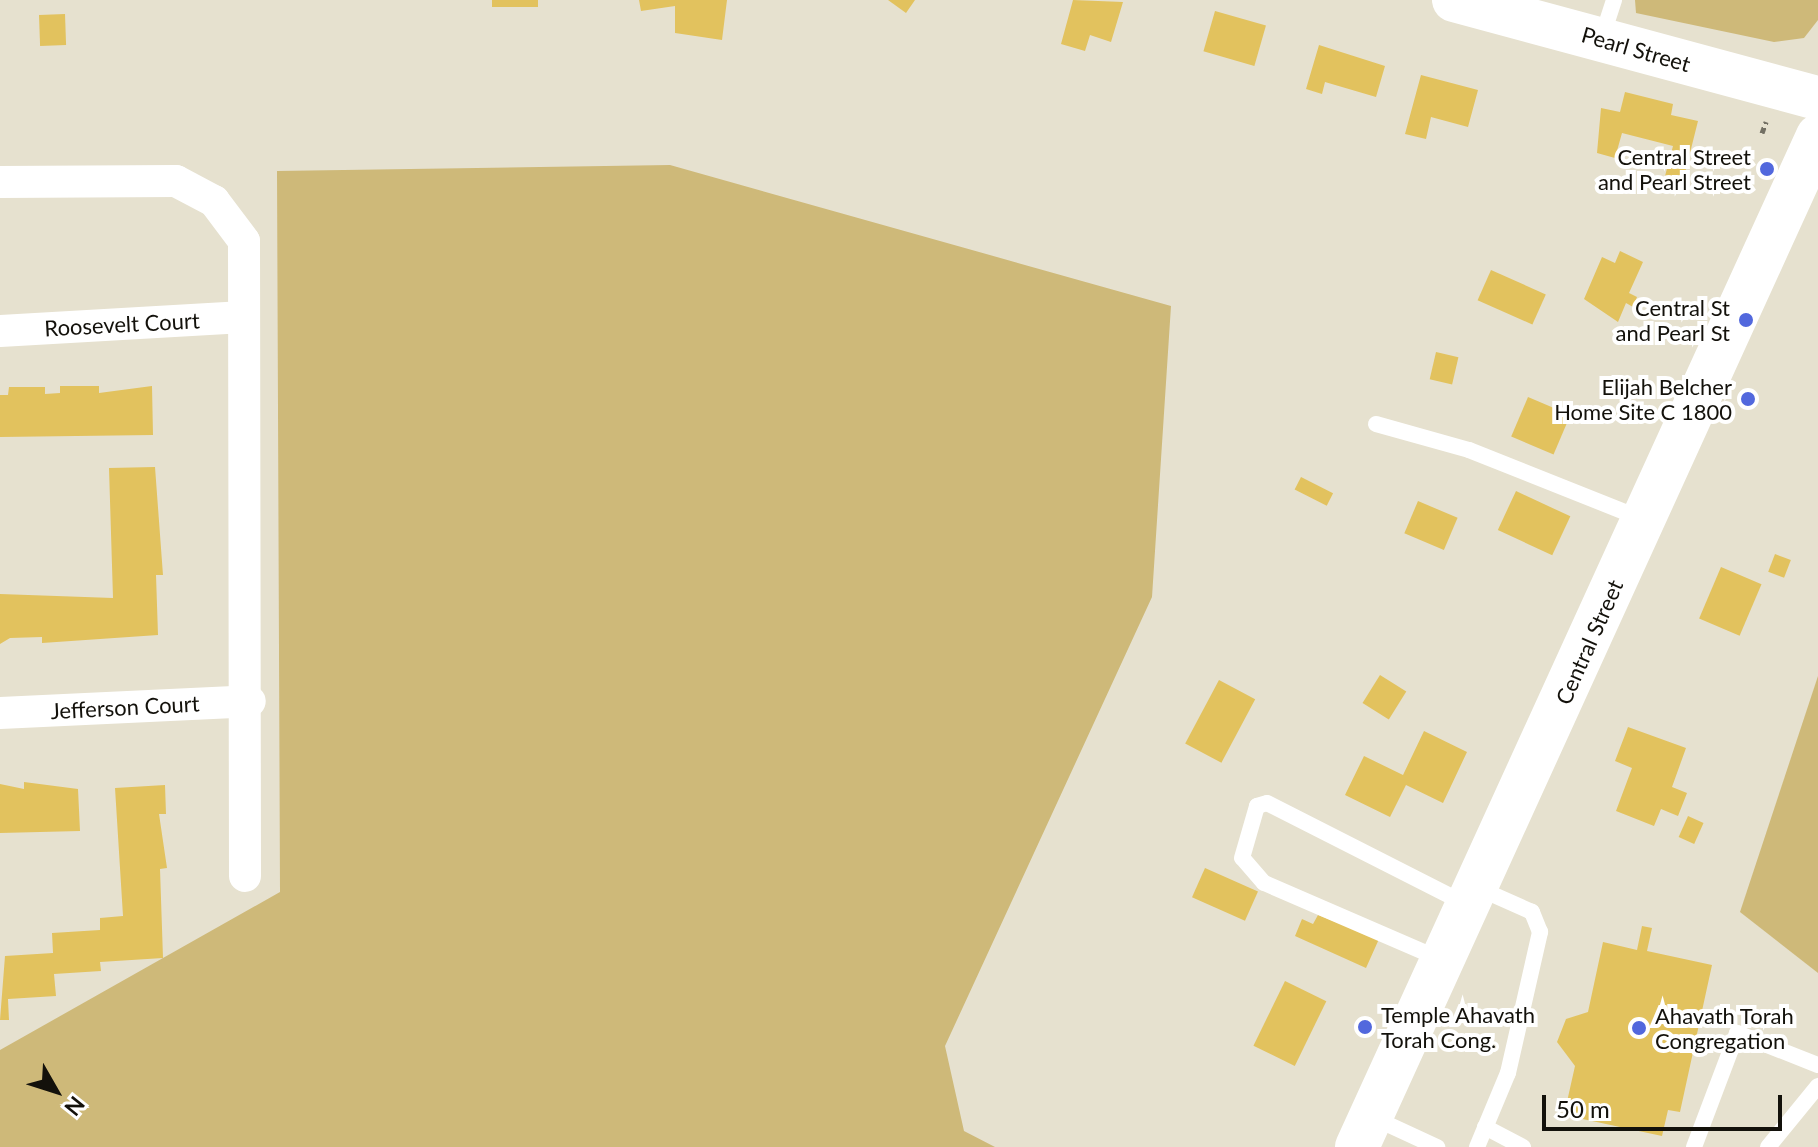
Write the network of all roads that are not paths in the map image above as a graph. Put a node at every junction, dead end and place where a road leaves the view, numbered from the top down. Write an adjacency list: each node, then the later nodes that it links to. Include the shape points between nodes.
1 (1454, 0): 2 (main road, Pearl Street)
2 (1608, 19): 3 (main road, Pearl Street)
3 (1818, 98)
4 (1818, 136): 9 (main road, Central Street)
5 (0, 182): 6 (street, via 176,181 214,201 244,241)
6 (244, 317): 7 (street, Roosevelt Court); 10 (street)
7 (0, 331)
8 (1376, 424): 9 (lane, via 1469,450)
9 (1644, 520): 13 (main road, Central Street)
10 (250, 701): 11 (street, Jefferson Court); 12 (street)
11 (0, 713)
12 (245, 876)
13 (1473, 897): 14 (main road, Central Street); 14 (lane, via 1267,803 1257,806 1242,858 1264,883); 17 (lane, via 1532,912 1540,932 1508,1073)
14 (1443, 960): 18 (main road, Central Street)
15 (1818, 1065): 22 (lane, via 1737,1033)
16 (1818, 1086): 23 (lane)
17 (1485, 1127): 20 (lane); 21 (lane)
18 (1364, 1132): 19 (lane)
19 (1437, 1147)
20 (1477, 1147)
21 (1523, 1147)
22 (1694, 1147)
23 (1768, 1147)

